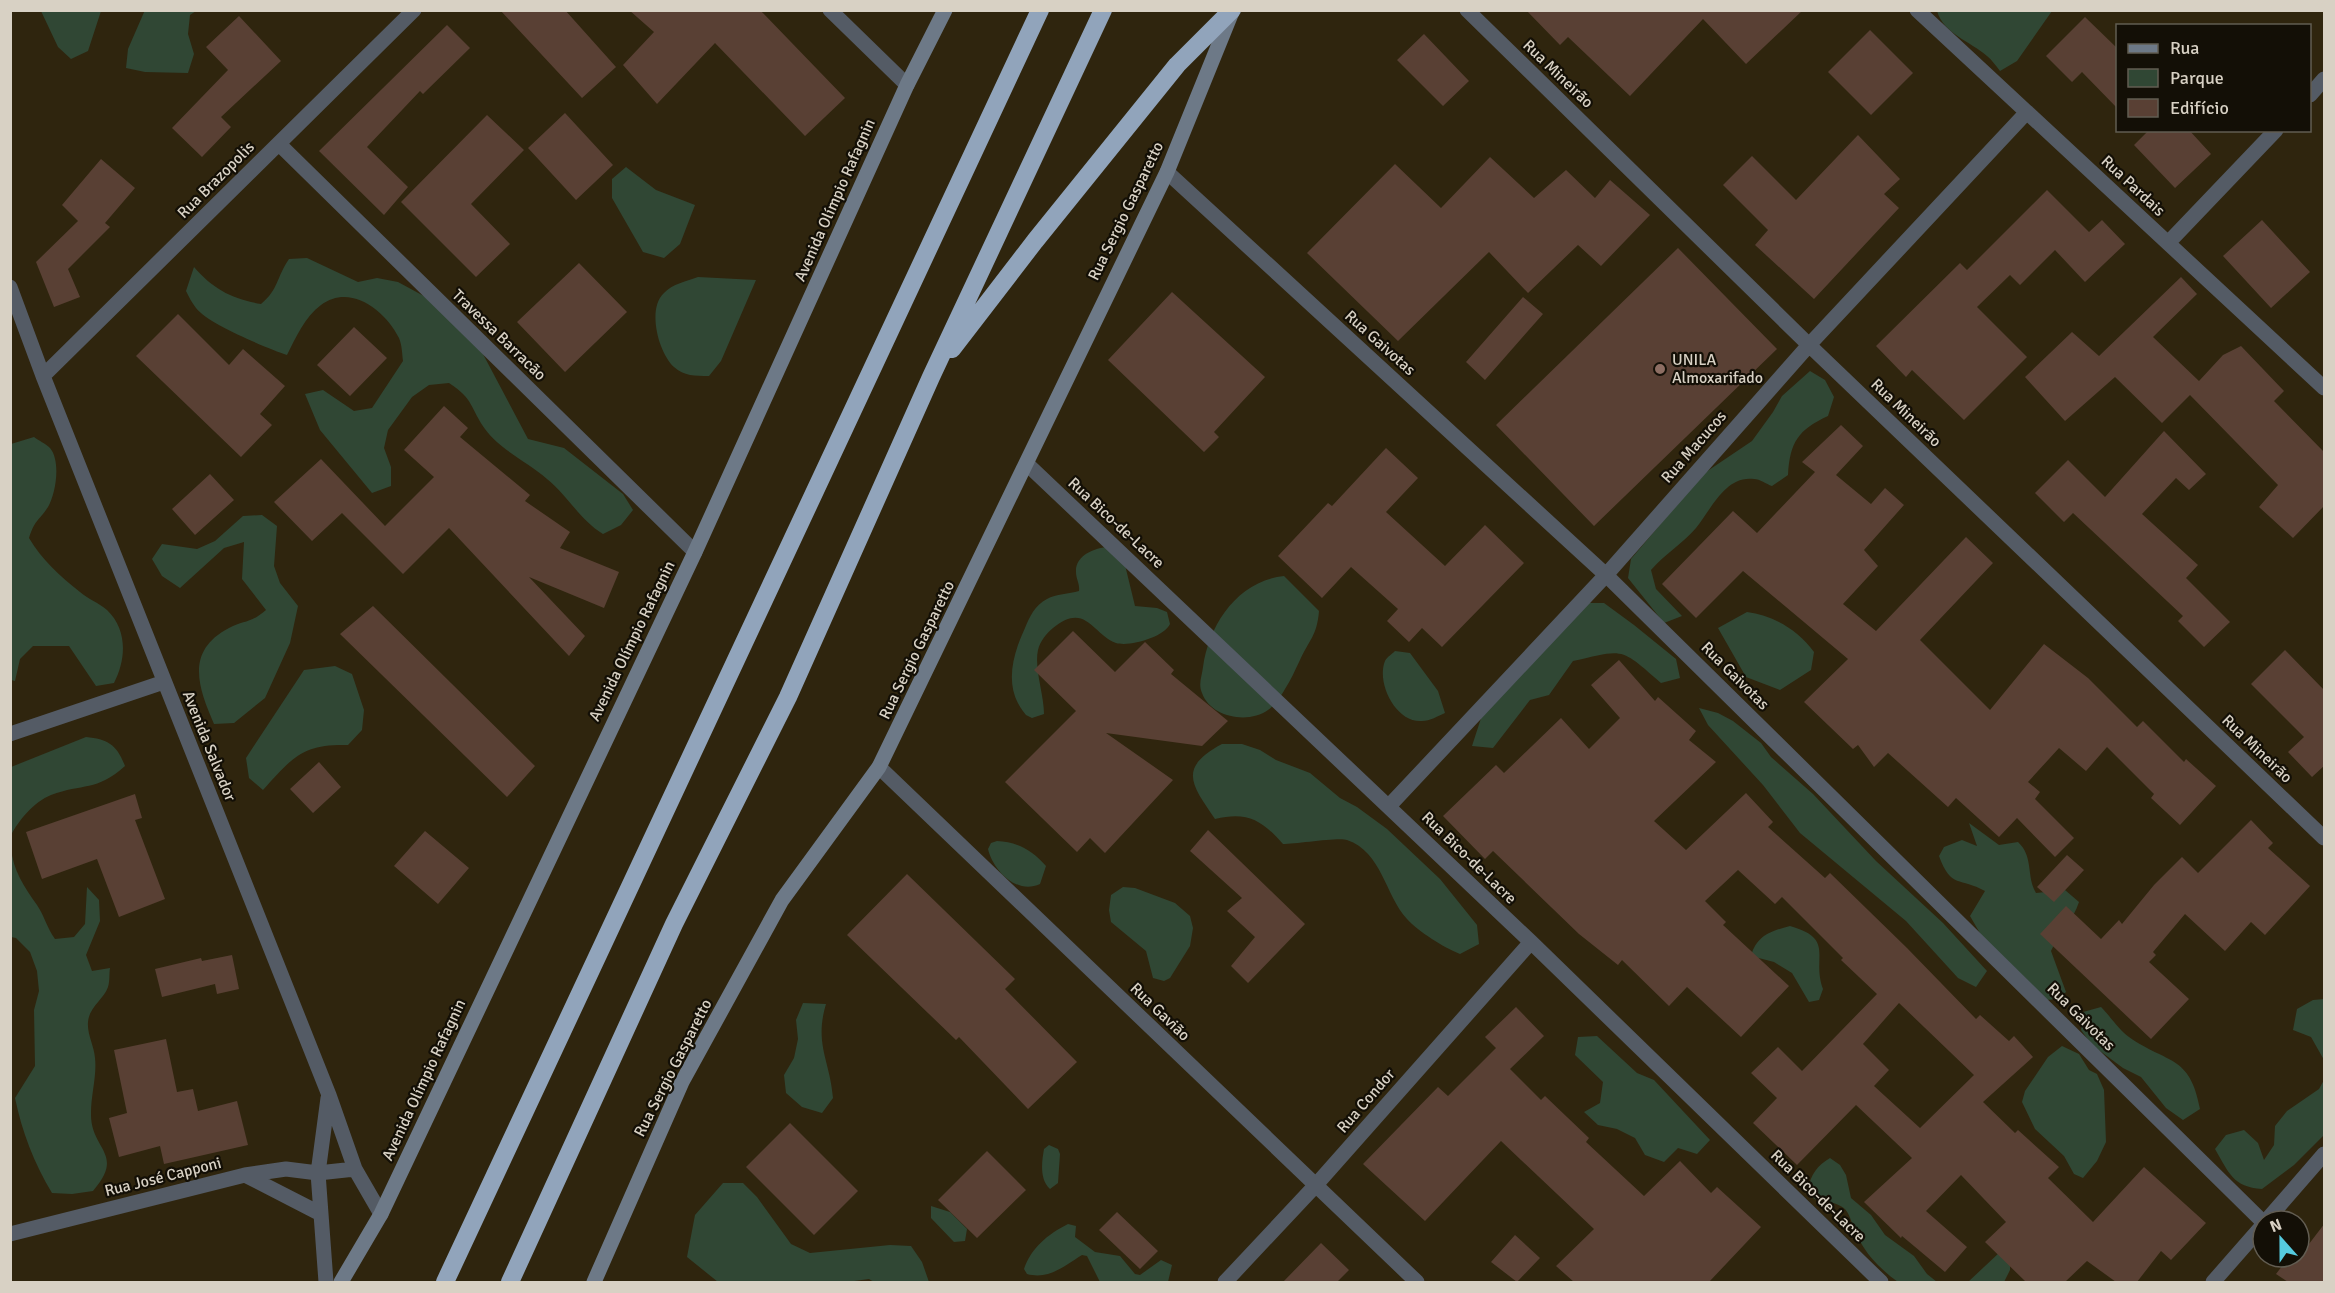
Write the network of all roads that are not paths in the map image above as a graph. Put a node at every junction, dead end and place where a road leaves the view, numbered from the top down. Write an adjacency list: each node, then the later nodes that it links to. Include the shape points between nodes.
1 (414, 10): 14 (street, Rua Brazopolis)
2 (830, 10): 10 (street)
3 (945, 10): 10 (street, Avenida Olímpio Rafagnin)
4 (1103, 10): 20 (highway)
5 (1233, 10): 15 (street, Rua Sergio Gasparetto); 20 (highway, via 1177,65)
6 (1467, 10): 18 (street, Rua Mineirão)
7 (1917, 10): 12 (street, Rua Pardais)
8 (1037, 14): 45 (highway)
9 (2325, 79): 11 (street)
10 (908, 85): 23 (street, Avenida Olímpio Rafagnin)
11 (2311, 94)
12 (2027, 112): 16 (street, Rua Pardais); 18 (street, Rua Macucos)
13 (2274, 132): 16 (street)
14 (279, 144): 19 (street, Rua Brazopolis); 23 (street, Travessa Barracão)
15 (1167, 172): 22 (street, Rua Sergio Gasparetto); 24 (street, Rua Gaivotas)
16 (2168, 243): 21 (street, Rua Pardais)
17 (10, 287): 19 (street, Avenida Salvador)
18 (1809, 345): 24 (street, Rua Macucos); 29 (street, Rua Mineirão)
19 (43, 376): 25 (street, Avenida Salvador)
20 (931, 377): 46 (highway, via 788,696 674,924)
21 (2325, 388)
22 (1027, 464): 27 (street, Rua Sergio Gasparetto); 28 (street, Rua Bico-de-Lacre)
23 (695, 552): 40 (street, Avenida Olímpio Rafagnin)
24 (1606, 575): 28 (street, Rua Macucos); 38 (street, Rua Gaivotas)
25 (164, 682): 26 (street); 31 (street, Avenida Salvador)
26 (10, 734)
27 (879, 767): 36 (street, Rua Gavião); 47 (street, Rua Sergio Gasparetto, via 782,900 682,1082)
28 (1389, 806): 30 (street, Rua Bico-de-Lacre)
29 (2325, 838)
30 (1531, 942): 36 (street, Rua Condor); 50 (street, Rua Bico-de-Lacre)
31 (328, 1095): 33 (street, Avenida Salvador); 34 (street)
32 (2325, 1154): 37 (street)
33 (355, 1169): 34 (street); 40 (street, Avenida Salvador)
34 (318, 1173): 35 (street, via 286,1169); 39 (street)
35 (245, 1175): 39 (street, Rua José Capponi); 41 (street, Rua José Capponi)
36 (1315, 1186): 48 (street, Rua Condor); 49 (street, Rua Gavião)
37 (2276, 1209)
38 (2251, 1210)
39 (318, 1213): 43 (street)
40 (381, 1214): 44 (street, Avenida Olímpio Rafagnin)
41 (10, 1234)
42 (2251, 1238): 51 (street)
43 (326, 1282)
44 (341, 1282)
45 (444, 1282)
46 (510, 1282)
47 (594, 1282)
48 (1225, 1282)
49 (1417, 1282)
50 (1881, 1282)
51 (2213, 1282)

